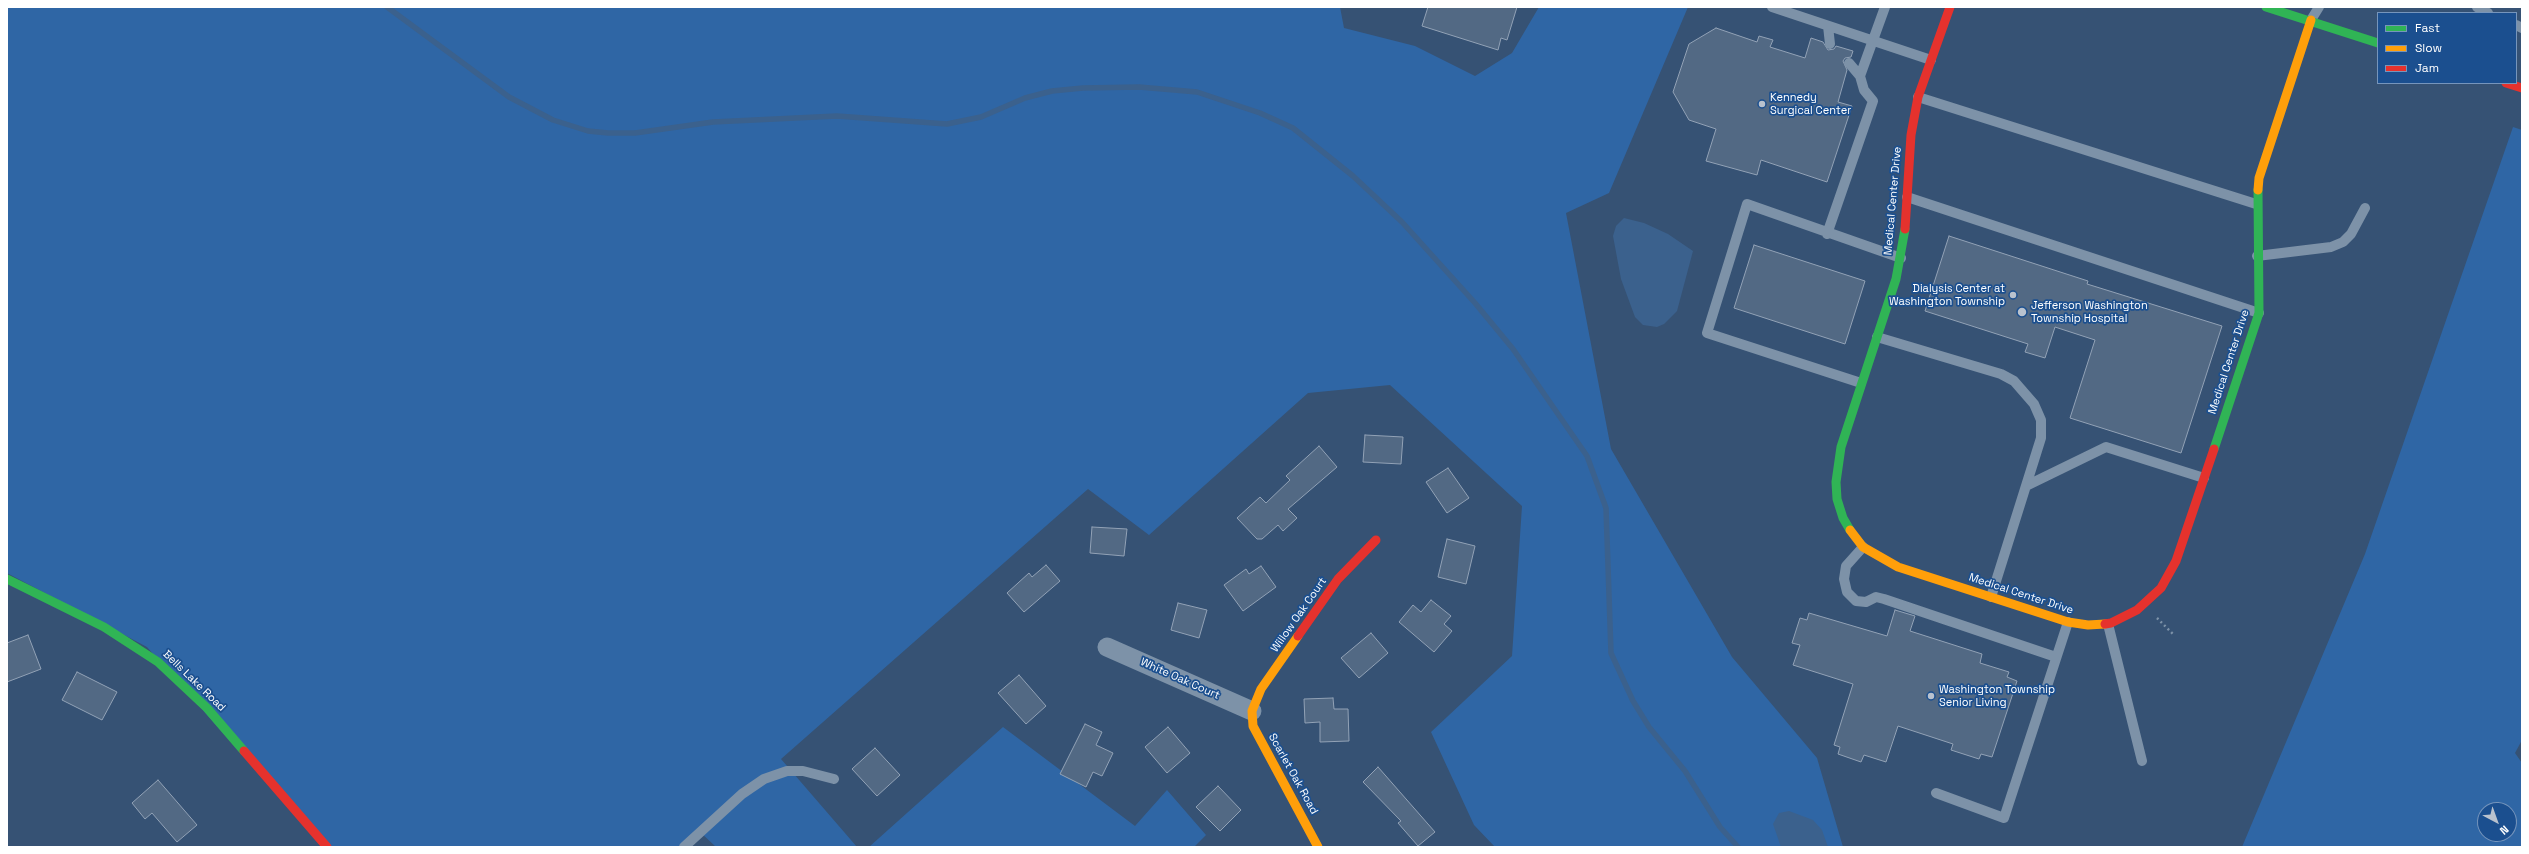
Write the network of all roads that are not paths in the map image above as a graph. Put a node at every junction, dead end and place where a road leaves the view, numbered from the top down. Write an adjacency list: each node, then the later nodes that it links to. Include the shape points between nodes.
1 (1772, 7): 10 (lane)
2 (1885, 7): 11 (lane)
3 (1950, 7): 14 (street, Medical Center Drive)
4 (2266, 7): 9 (street)
5 (2310, 7): 9 (lane)
6 (2319, 7): 9 (lane)
7 (2477, 7): 8 (lane)
8 (2486, 12)
9 (2311, 20): 12 (street); 21 (street, Medical Center Drive, via 2262,165)
10 (1828, 26): 11 (lane); 13 (lane)
11 (1873, 41): 14 (lane); 16 (lane)
12 (2377, 43)
13 (1830, 44)
14 (1931, 60): 19 (street, Medical Center Drive)
15 (1849, 63): 16 (lane)
16 (1860, 76): 23 (lane, via 1864,90 1873,102)
17 (2509, 84): 18 (street)
18 (2522, 88)
19 (1918, 97): 20 (street, Medical Center Drive, via 1911,135); 21 (lane)
20 (1907, 197): 25 (street, Medical Center Drive); 26 (lane)
21 (2256, 204): 24 (street, Medical Center Drive)
22 (2365, 208): 24 (lane, via 2351,234 2337,244)
23 (1827, 234): 25 (lane); 28 (lane, via 1747,204 1706,332)
24 (2257, 256): 26 (street, Medical Center Drive)
25 (1900, 258): 27 (street, Medical Center Drive)
26 (2259, 313): 29 (street, Medical Center Drive)
27 (1877, 338): 28 (street, Medical Center Drive); 30 (lane, via 2001,374 2014,381 2034,404 2041,420 2041,438)
28 (1862, 383): 32 (street, Medical Center Drive, via 1841,447 1836,482 1843,518)
29 (2204, 478): 30 (lane, via 2106,447); 36 (street, Medical Center Drive, via 2176,561 2162,588 2137,610)
30 (2028, 485): 34 (lane)
31 (1376, 540): 39 (street, Willow Oak Court, via 1338,580 1261,689)
32 (1863, 547): 34 (street, Medical Center Drive, via 1898,568); 38 (lane, via 1846,566 1844,579 1847,592 1856,601 1866,602 1876,597 1884,599)
33 (7, 579): 43 (street, Bells Lake Road, via 104,627 158,662 207,708)
34 (1991, 597): 35 (street, Medical Center Drive)
35 (2068, 622): 36 (street, Medical Center Drive); 38 (lane)
36 (2108, 624): 40 (lane)
37 (1108, 647): 39 (street, White Oak Court)
38 (2056, 657): 42 (lane, via 2004,818)
39 (1252, 711): 45 (street, Scarlet Oak Road, via 1253,726 1260,742)
40 (2142, 761)
41 (834, 780): 44 (lane, via 803,771 787,771 764,779 742,794)
42 (1936, 793)
43 (327, 847)
44 (684, 847)
45 (1318, 847)

